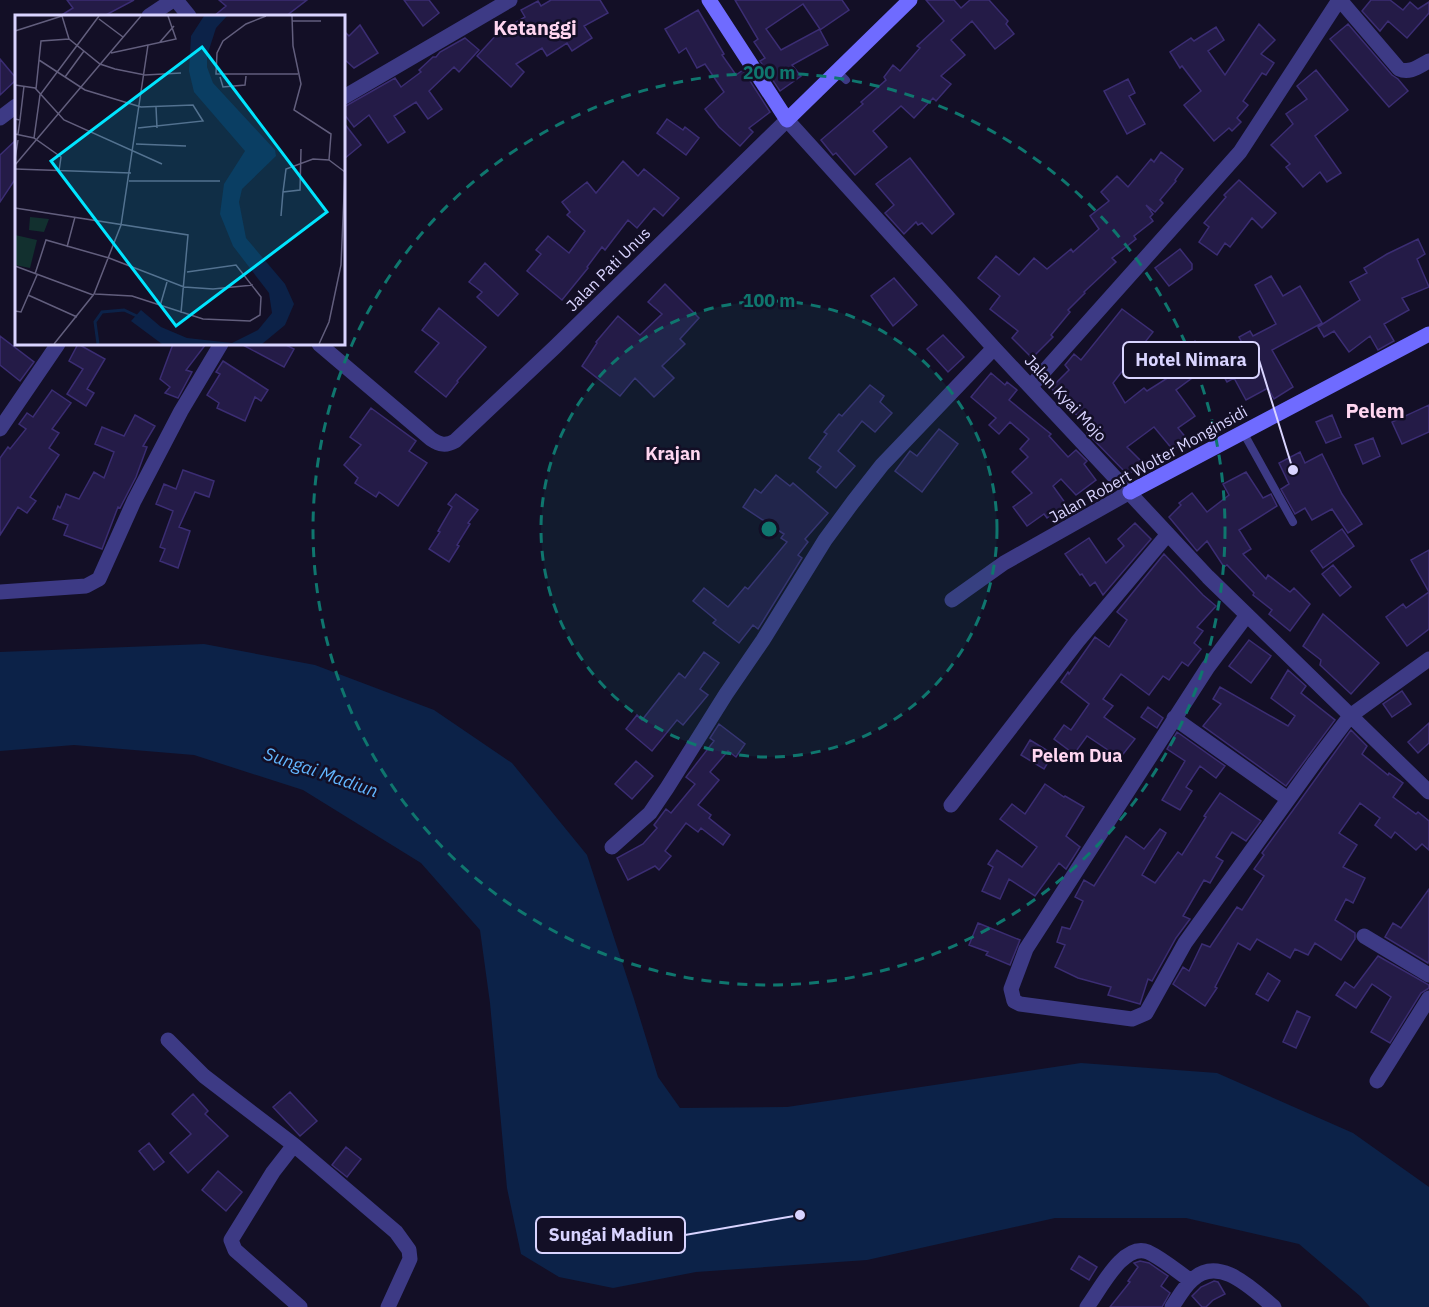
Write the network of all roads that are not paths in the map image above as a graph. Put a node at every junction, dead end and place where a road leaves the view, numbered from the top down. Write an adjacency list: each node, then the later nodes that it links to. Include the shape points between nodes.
1 (174, 0): 6 (street); 7 (street)
2 (510, 0): 9 (street)
3 (709, 0): 12 (street, Jalan Kyai Mojo)
4 (909, 0): 12 (street, Jalan Pati Unus, via 841,75)
5 (1340, 0): 8 (street, via 1399,69 1411,70); 18 (street, via 1240,152)
6 (151, 15)
7 (188, 15)
8 (1429, 61)
9 (345, 95)
10 (15, 107): 11 (street)
11 (0, 117)
12 (786, 120): 16 (street, Jalan Pati Unus, via 555,347 449,444 431,440); 17 (street, Jalan Kyai Mojo)
13 (1429, 334): 20 (street, Jalan Robert Wolter Monginsidi)
14 (57, 345): 19 (street)
15 (220, 345): 24 (street, via 134,501 99,579 86,586)
16 (320, 345)
17 (994, 348): 18 (street, Jalan Kyai Mojo); 33 (street, via 882,465 853,502 650,813)
18 (1031, 386): 21 (street, Jalan Kyai Mojo)
19 (0, 429)
20 (1243, 432): 21 (street, Jalan Robert Wolter Monginsidi); 22 (lane)
21 (1130, 492): 23 (street, Jalan Kyai Mojo); 25 (street, Jalan Robert Wolter Monginsidi, via 1004,563)
22 (1293, 522)
23 (1168, 534): 26 (street, Jalan Kyai Mojo); 32 (street, via 1078,641)
24 (0, 592)
25 (952, 600)
26 (1247, 615): 28 (street, Jalan Kyai Mojo); 29 (street)
27 (1429, 659): 28 (street)
28 (1350, 716): 30 (street, Jalan Kyai Mojo); 31 (street)
29 (1174, 718): 31 (street); 31 (street, via 1026,949 1011,989 1014,1001 1132,1019 1146,1013 1185,942)
30 (1429, 792)
31 (1288, 799)
32 (951, 805)
33 (612, 847)
34 (1364, 936): 35 (street)
35 (1429, 975)
36 (1429, 998): 38 (street)
37 (168, 1040): 39 (street, via 204,1076)
38 (1377, 1081)
39 (294, 1145): 41 (street, via 231,1240 234,1250); 42 (street, via 396,1232 409,1250 410,1259)
40 (1191, 1281): 43 (street, via 1150,1253 1133,1251 1123,1256); 44 (street); 45 (street, via 1211,1270 1223,1272 1243,1282)
41 (300, 1307)
42 (388, 1307)
43 (1087, 1307)
44 (1172, 1307)
45 (1274, 1307)

